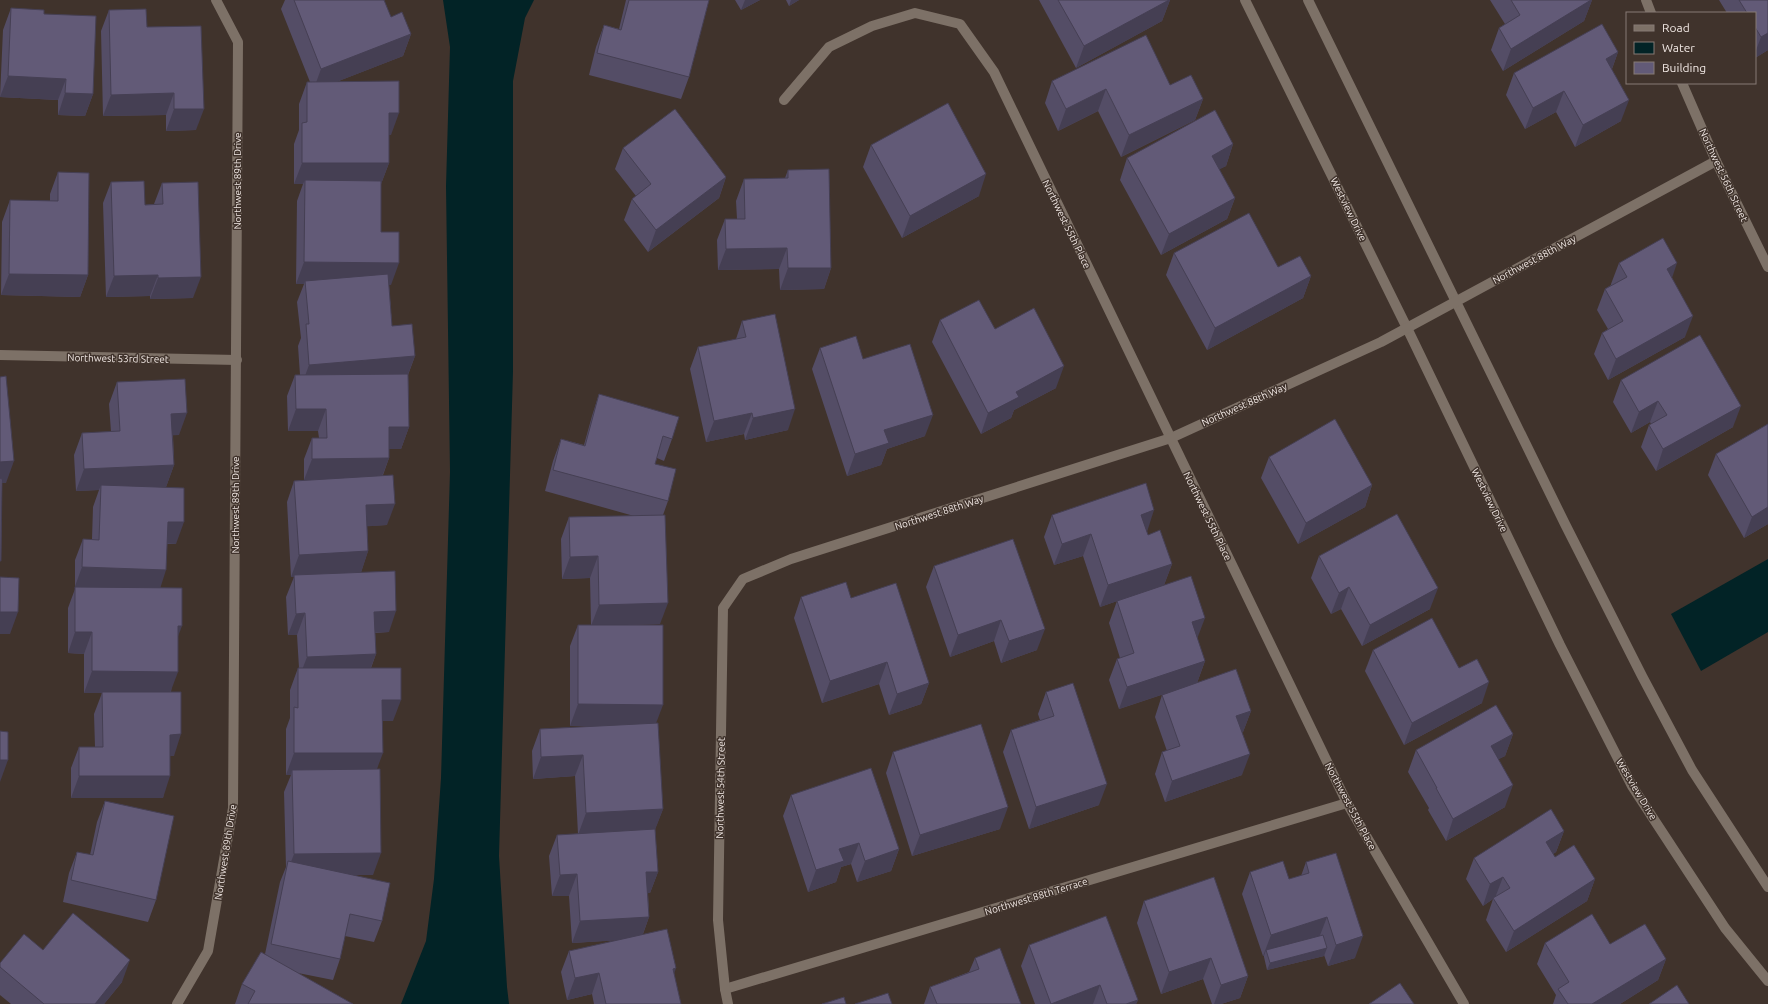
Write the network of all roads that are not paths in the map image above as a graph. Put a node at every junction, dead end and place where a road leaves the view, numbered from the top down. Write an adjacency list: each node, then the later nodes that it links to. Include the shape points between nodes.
1 (216, 0): 13 (street, Northwest 89th Drive, via 238,42)
2 (1245, 0): 11 (street, Westview Drive)
3 (1308, 0): 10 (street)
4 (1646, 0): 5 (street)
5 (1651, 12)
6 (1682, 84): 8 (street, Northwest 56th Street)
7 (784, 100): 14 (street, Northwest 55th Place, via 829,47 872,26 915,13 960,24 994,72)
8 (1716, 161): 9 (street, Northwest 56th Street); 10 (street, Northwest 88th Way)
9 (1768, 267)
10 (1456, 301): 11 (street, Northwest 88th Way); 17 (street, via 1565,524 1692,770)
11 (1407, 328): 14 (street, Northwest 88th Way); 18 (street, Westview Drive, via 1560,645 1632,786 1725,928)
12 (0, 355): 13 (street, Northwest 53rd Street)
13 (237, 360): 20 (street, Northwest 89th Drive, via 233,808 208,951)
14 (1170, 438): 15 (street, Northwest 88th Way, via 791,559); 16 (street, Northwest 55th Place)
15 (743, 579): 19 (street, Northwest 54th Street, via 723,608 718,920)
16 (1347, 803): 19 (street, Northwest 88th Terrace); 22 (street, Northwest 55th Place)
17 (1768, 887)
18 (1768, 982)
19 (725, 989): 21 (street, Northwest 54th Street)
20 (177, 1004)
21 (728, 1004)
22 (1464, 1004)

